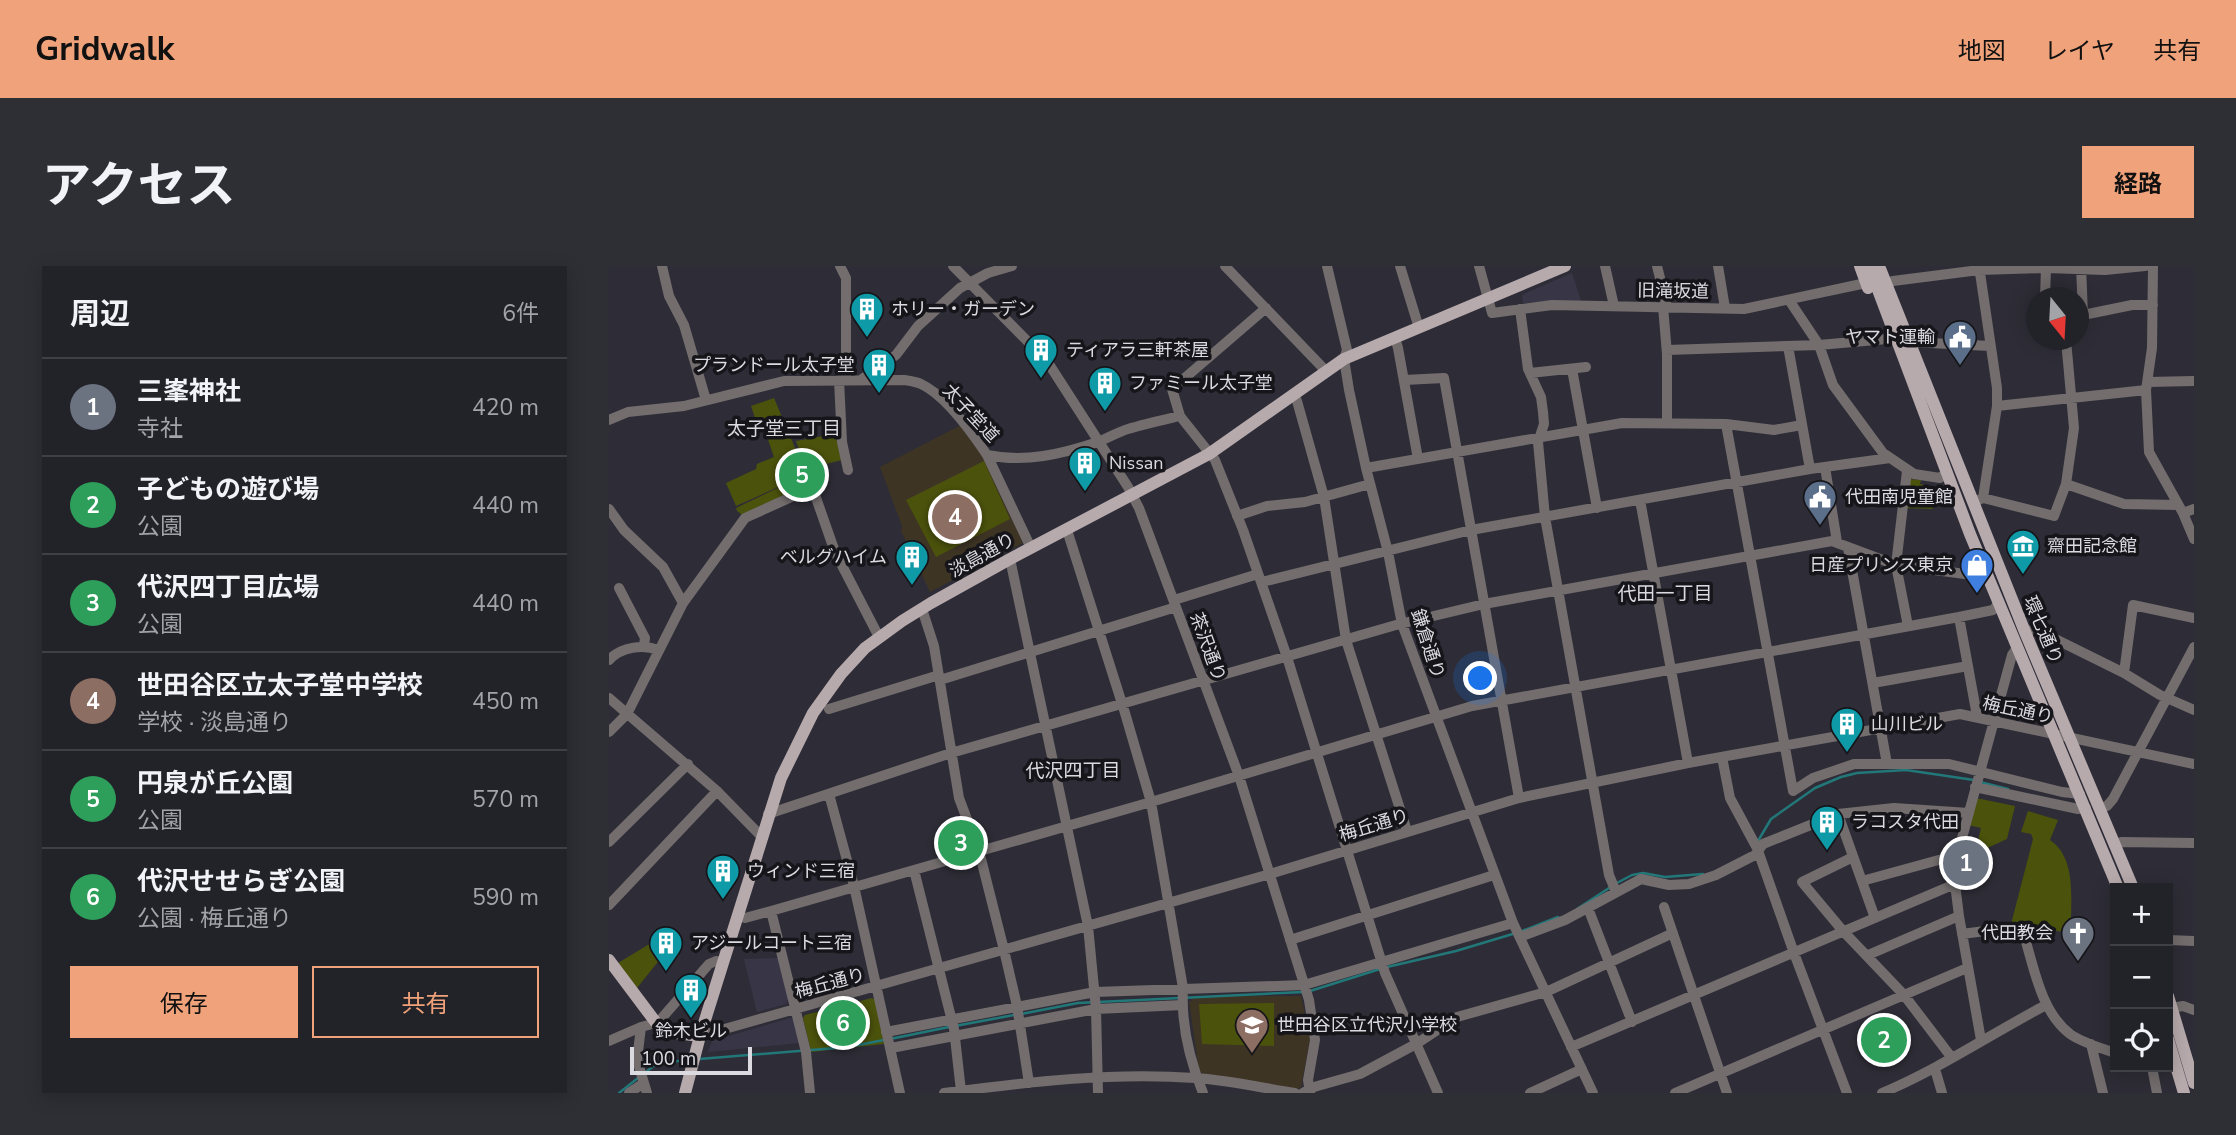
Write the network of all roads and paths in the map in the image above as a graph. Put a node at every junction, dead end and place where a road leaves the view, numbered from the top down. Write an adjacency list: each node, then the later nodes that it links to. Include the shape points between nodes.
1 (662, 266): 54 (street)
2 (840, 266): 47 (street, via 846,278)
3 (953, 266): 23 (street, 茶沢通り)
4 (1012, 266): 23 (street)
5 (1225, 266): 31 (street)
6 (1327, 266): 42 (street, 鎌倉通り, via 1347,350)
7 (1401, 266): 34 (street)
8 (1479, 266): 26 (street)
9 (1605, 266): 29 (street)
10 (1657, 266): 30 (street)
11 (1718, 266): 32 (street)
12 (1860, 266): 24 (main road)
13 (1869, 266): 35 (main road, 環七通り)
14 (1879, 266): 35 (main road, 環七通り)
15 (1887, 266): 22 (main road)
16 (2145, 266): 20 (street)
17 (2153, 266): 28 (street)
18 (1979, 268): 19 (street); 22 (street); 39 (street)
19 (2046, 268): 20 (street); 25 (street)
20 (2081, 268): 28 (street, via 2083,315)
21 (1557, 269): 26 (main road, 淡島通り)
22 (1893, 281): 35 (main road, via 1904,316)
23 (969, 282): 48 (street, via 918,326 896,355); 63 (street, 茶沢通り, via 1047,361)
24 (1866, 283): 27 (street, 旧滝坂道); 35 (main road, via 1881,317)
25 (2045, 287)
26 (1486, 299): 33 (street, 旧滝坂道, via 1492,313); 34 (main road, 淡島通り)
27 (1789, 300): 32 (street, 旧滝坂道); 37 (street)
28 (2153, 305): 51 (street)
29 (1614, 306): 30 (street, 旧滝坂道); 33 (street, 旧滝坂道)
30 (1665, 306): 32 (street, 旧滝坂道); 40 (street)
31 (1266, 308): 45 (street); 56 (street, via 1172,389)
32 (1725, 308)
33 (1520, 309): 46 (street)
34 (1419, 328): 36 (main road, 淡島通り)
35 (1904, 337): 37 (street); 39 (street); 74 (main road, 環七通り); 81 (main road, 環七通り)
36 (1395, 338): 42 (main road, 淡島通り); 49 (street)
37 (1819, 345): 38 (street); 68 (street, via 1833,385)
38 (1788, 346): 40 (street); 60 (street)
39 (1990, 346): 55 (street)
40 (1667, 350): 58 (street)
41 (2067, 350): 53 (street)
42 (1344, 359): 45 (main road, 淡島通り); 70 (street, 鎌倉通り)
43 (1586, 367): 44 (street)
44 (1572, 369): 46 (street); 61 (street)
45 (1325, 370): 52 (main road, 淡島通り)
46 (1530, 373): 62 (street, via 1543,412)
47 (843, 380): 48 (street, 太子堂道); 54 (street, 太子堂道, via 784,382); 72 (street, via 842,442)
48 (862, 380): 66 (street, 太子堂道, via 922,384 967,425)
49 (1404, 380): 64 (street, via 1444,378); 67 (street)
50 (2194, 381): 51 (street)
51 (2147, 386): 53 (street); 84 (street, via 2149,452)
52 (1293, 394): 65 (main road, 淡島通り); 79 (street)
53 (2071, 398): 55 (street); 77 (street, via 2074,428)
54 (706, 400): 57 (street, 太子堂道, via 628,412)
55 (1997, 405): 81 (street)
56 (1180, 416): 63 (street, 太子堂道); 65 (street)
57 (609, 420)
58 (1667, 423): 59 (street); 61 (street)
59 (1726, 425): 60 (street, via 1773,430); 75 (street)
60 (1802, 425): 71 (street)
61 (1582, 428): 62 (street); 82 (street)
62 (1538, 436): 64 (street); 87 (street)
63 (1099, 442): 66 (street, 太子堂道, via 1024,460); 78 (street, 茶沢通り)
64 (1457, 452): 67 (street); 89 (street)
65 (1209, 454): 78 (main road, 淡島通り); 86 (street)
66 (987, 455): 92 (street)
67 (1418, 458): 70 (street)
68 (1890, 458): 69 (street); 73 (street)
69 (1825, 467): 71 (street); 91 (street)
70 (1366, 468): 76 (street, 鎌倉通り)
71 (1810, 469): 75 (street)
72 (848, 470)
73 (1906, 471): 74 (street, via 1940,478); 98 (street)
74 (1947, 472): 100 (main road, 環七通り)
75 (1737, 482): 80 (street); 95 (street)
76 (1370, 484): 79 (street); 94 (street, 鎌倉通り)
77 (2066, 484): 81 (street, via 2054,516); 84 (street, via 2124,504)
78 (1133, 496): 88 (main road, 淡島通り); 105 (street, 茶沢通り)
79 (1324, 497): 86 (street); 97 (street)
80 (1640, 500): 82 (street); 99 (street)
81 (1978, 500): 114 (main road, 環七通り)
82 (1597, 508): 87 (street)
83 (609, 509): 104 (street, via 663,567)
84 (2180, 509): 85 (street); 90 (street)
85 (2194, 509)
86 (1237, 516): 101 (street)
87 (1545, 517): 89 (street); 103 (street)
88 (1067, 530): 92 (main road, 淡島通り); 113 (street)
89 (1471, 530): 94 (street); 107 (street)
90 (2194, 539)
91 (1837, 542): 93 (street); 95 (street)
92 (1031, 548): 96 (main road, 淡島通り)
93 (1848, 548): 98 (street); 115 (street)
94 (1388, 552): 97 (street); 111 (street, 鎌倉通り)
95 (1749, 556): 99 (street); 122 (street)
96 (1010, 559): 108 (main road, 淡島通り); 123 (street)
97 (1334, 565): 101 (street); 117 (street)
98 (1896, 565): 100 (street); 112 (street)
99 (1655, 573): 103 (street); 127 (street)
100 (1988, 577): 106 (main road, 環七通り)
101 (1260, 578): 105 (street); 124 (street)
102 (619, 588): 118 (street, via 645,638)
103 (1557, 591): 107 (street); 132 (street)
104 (683, 603): 116 (street, via 745,518 809,489); 121 (street)
105 (1175, 603): 113 (street); 130 (street, 茶沢通り)
106 (1999, 603): 109 (street, via 1993,610); 120 (main road, 環七通り)
107 (1484, 604): 111 (street); 135 (street)
108 (922, 609): 116 (main road, 淡島通り); 129 (street)
109 (1959, 617): 112 (street); 126 (street)
110 (2194, 618): 128 (street, via 2133,606)
111 (1402, 624): 117 (street); 140 (street, 鎌倉通り)
112 (1909, 626): 115 (street)
113 (1100, 631): 123 (street); 136 (street)
114 (2025, 632): 128 (street, via 2035,629); 148 (main road, 環七通り)
115 (1864, 634): 122 (street); 131 (street)
116 (879, 637): 169 (main road, 淡島通り, via 841,674 813,713)
117 (1346, 640): 124 (street); 146 (street)
118 (644, 645): 121 (street); 125 (street, via 614,654)
119 (2194, 647): 134 (street)
120 (2017, 648): 142 (street); 147 (main road, 環七通り)
121 (658, 650): 139 (street)
122 (1766, 652): 127 (street); 149 (street)
123 (1030, 653): 129 (street); 143 (street)
124 (1287, 657): 130 (street); 152 (street)
125 (609, 660)
126 (1968, 666): 131 (street); 141 (street)
127 (1672, 669): 132 (street); 154 (street)
128 (2124, 673): 134 (street)
129 (940, 678): 137 (street); 151 (street)
130 (1203, 681): 136 (street); 158 (street, 茶沢通り)
131 (1873, 683): 144 (street)
132 (1574, 686): 135 (street); 159 (street)
133 (609, 698): 139 (street)
134 (2165, 698): 138 (street); 150 (street)
135 (1501, 700): 140 (street); 164 (street)
136 (1122, 704): 143 (street); 165 (street)
137 (829, 709)
138 (2194, 710)
139 (627, 714): 145 (street); 155 (street)
140 (1435, 716): 146 (street); 167 (street, 鎌倉通り)
141 (1977, 716): 142 (street, 梅丘通り); 144 (street, 梅丘通り, via 1960,714)
142 (1993, 720): 147 (street, 梅丘通り); 160 (street)
143 (1045, 726): 151 (street); 171 (street)
144 (1881, 729): 149 (street, 梅丘通り); 156 (street)
145 (609, 732)
146 (1375, 734): 152 (street); 172 (street)
147 (2054, 734): 148 (street, 梅丘通り); 163 (main road, 環七通り)
148 (2069, 737): 150 (street, 梅丘通り); 166 (main road, 環七通り)
149 (1784, 746): 153 (street, 梅丘通り); 156 (street, via 1793,791 1813,778 1854,764)
150 (2138, 752): 157 (street, 梅丘通り); 166 (street, via 2111,802)
151 (951, 753): 162 (street); 179 (street, via 959,798)
152 (1317, 753): 158 (street); 178 (street)
153 (1722, 757): 154 (street, 梅丘通り); 177 (street, via 1730,798)
154 (1688, 763): 159 (street, 梅丘通り)
155 (688, 764): 161 (street); 174 (street)
156 (1887, 764): 160 (street, via 1949,765)
157 (2194, 764)
158 (1239, 776): 165 (street); 183 (street, 茶沢通り)
159 (1592, 781): 164 (street, 梅丘通り); 190 (street)
160 (1976, 781): 163 (street); 166 (street, via 2078,809); 168 (street)
161 (717, 791): 173 (street); 192 (street)
162 (829, 794): 169 (street); 189 (street)
163 (2080, 794): 166 (main road, 環七通り)
164 (1519, 798): 167 (street, 梅丘通り)
165 (1151, 802): 171 (street); 191 (street)
166 (2093, 808): 176 (main road, 環七通り); 186 (main road, 環七通り)
167 (1470, 812): 172 (street, 梅丘通り); 184 (street, 鎌倉通り)
168 (1969, 813): 170 (street, via 1894,807); 180 (street)
169 (768, 814): 173 (main road, 淡島通り)
170 (1838, 814): 177 (street); 181 (street)
171 (1066, 826): 179 (street); 200 (street)
172 (1407, 831): 178 (street, 梅丘通り)
173 (761, 836): 196 (main road, 淡島通り)
174 (609, 842)
175 (2194, 843): 176 (street)
176 (2114, 845): 187 (main road, 環七通り)
177 (1757, 847): 190 (street, via 1732,868 1702,880 1669,885 1641,879); 209 (street)
178 (1347, 850): 183 (street, 梅丘通り); 197 (street)
179 (979, 851): 182 (street); 208 (street)
180 (1957, 855): 185 (street); 188 (street)
181 (1853, 858): 185 (street); 202 (street, via 1802,882)
182 (914, 870): 189 (street); 216 (street)
183 (1270, 874): 191 (street, 梅丘通り); 205 (street, 茶沢通り)
184 (1494, 875): 197 (street); 201 (street, 鎌倉通り)
185 (1862, 881): 199 (street)
186 (2116, 883)
187 (2131, 883)
188 (1955, 884): 198 (street); 199 (street)
189 (854, 886): 195 (street); 217 (street)
190 (1614, 887): 194 (street)
191 (1169, 903): 200 (street, 梅丘通り); 222 (street)
192 (609, 905)
193 (1664, 907): 203 (street)
194 (1588, 908): 201 (street, via 1565,920); 213 (street)
195 (771, 911): 196 (street); 226 (street)
196 (737, 916): 212 (main road, 淡島通り)
197 (1368, 916): 205 (street); 214 (street)
198 (1959, 916): 204 (street); 210 (street)
199 (1875, 918): 202 (street)
200 (1087, 926): 208 (street, 梅丘通り); 223 (street)
201 (1517, 931): 214 (street); 219 (street, 鎌倉通り)
202 (1843, 932): 209 (street); 210 (street)
203 (1673, 933): 213 (street); 220 (street)
204 (1962, 934): 215 (street); 225 (street, via 2023,932)
205 (1290, 940): 218 (street, 茶沢通り)
206 (2173, 940): 207 (street)
207 (2194, 941)
208 (1004, 950): 216 (street, 梅丘通り); 229 (street)
209 (1794, 953): 220 (street); 234 (street)
210 (1868, 955): 221 (street)
211 (609, 960): 231 (main road)
212 (723, 962): 231 (street, via 709,964); 235 (main road, 淡島通り)
213 (1610, 963): 219 (street); 230 (street)
214 (1383, 966): 218 (street); 239 (street)
215 (1967, 968): 221 (street); 237 (street)
216 (939, 969): 217 (street, 梅丘通り); 232 (street)
217 (877, 987): 226 (street, 梅丘通り); 236 (street)
218 (1305, 988): 222 (street); 255 (street, 茶沢通り, via 1315,1040)
219 (1546, 992): 239 (street, via 1457,1017); 241 (street, 鎌倉通り)
220 (1694, 995): 230 (street); 248 (street)
221 (1904, 995): 234 (street); 244 (street)
222 (1183, 996): 223 (street); 223 (street); 250 (street)
223 (1096, 1000): 229 (street); 229 (street); 249 (street)
224 (2173, 1003): 228 (street)
225 (2046, 1005): 237 (street); 240 (street, via 2071,1035)
226 (797, 1009): 235 (street, 梅丘通り); 258 (street)
227 (2172, 1009): 253 (main road)
228 (2194, 1010)
229 (1018, 1013): 232 (street); 232 (street); 252 (street)
230 (1632, 1022): 241 (street)
231 (656, 1023): 233 (street); 235 (main road, via 668,1032)
232 (953, 1026): 236 (street); 236 (street); 254 (street)
233 (641, 1027): 238 (street); 251 (street, via 638,1047)
234 (1823, 1030): 248 (street); 269 (street)
235 (700, 1036): 257 (main road, 淡島通り)
236 (888, 1039): 259 (street)
237 (1980, 1040): 244 (street)
238 (609, 1041)
239 (1416, 1044): 255 (street, via 1360,1074); 264 (street)
240 (2091, 1044): 242 (street); 272 (street)
241 (1571, 1047): 245 (street, 鎌倉通り)
242 (2110, 1051)
243 (2173, 1057): 274 (main road)
244 (1952, 1058): 246 (street)
245 (1581, 1069): 265 (street); 266 (street, 鎌倉通り)
246 (1935, 1069): 270 (street); 271 (street)
247 (2153, 1072): 273 (street)
248 (1720, 1074): 267 (street); 268 (street)
249 (1098, 1077): 250 (street); 252 (street); 261 (street)
250 (1196, 1078): 262 (street); 263 (street)
251 (643, 1080): 256 (street)
252 (1029, 1083): 254 (street)
253 (2194, 1083)
254 (961, 1091): 260 (street)
255 (1307, 1092)
256 (629, 1093)
257 (685, 1093)
258 (810, 1093)
259 (900, 1093)
260 (944, 1093)
261 (1098, 1093)
262 (1203, 1093)
263 (1296, 1093)
264 (1438, 1093)
265 (1531, 1093)
266 (1593, 1093)
267 (1675, 1093)
268 (1727, 1093)
269 (1847, 1093)
270 (1882, 1093)
271 (1942, 1093)
272 (2103, 1093)
273 (2157, 1093)
274 (2184, 1093)

